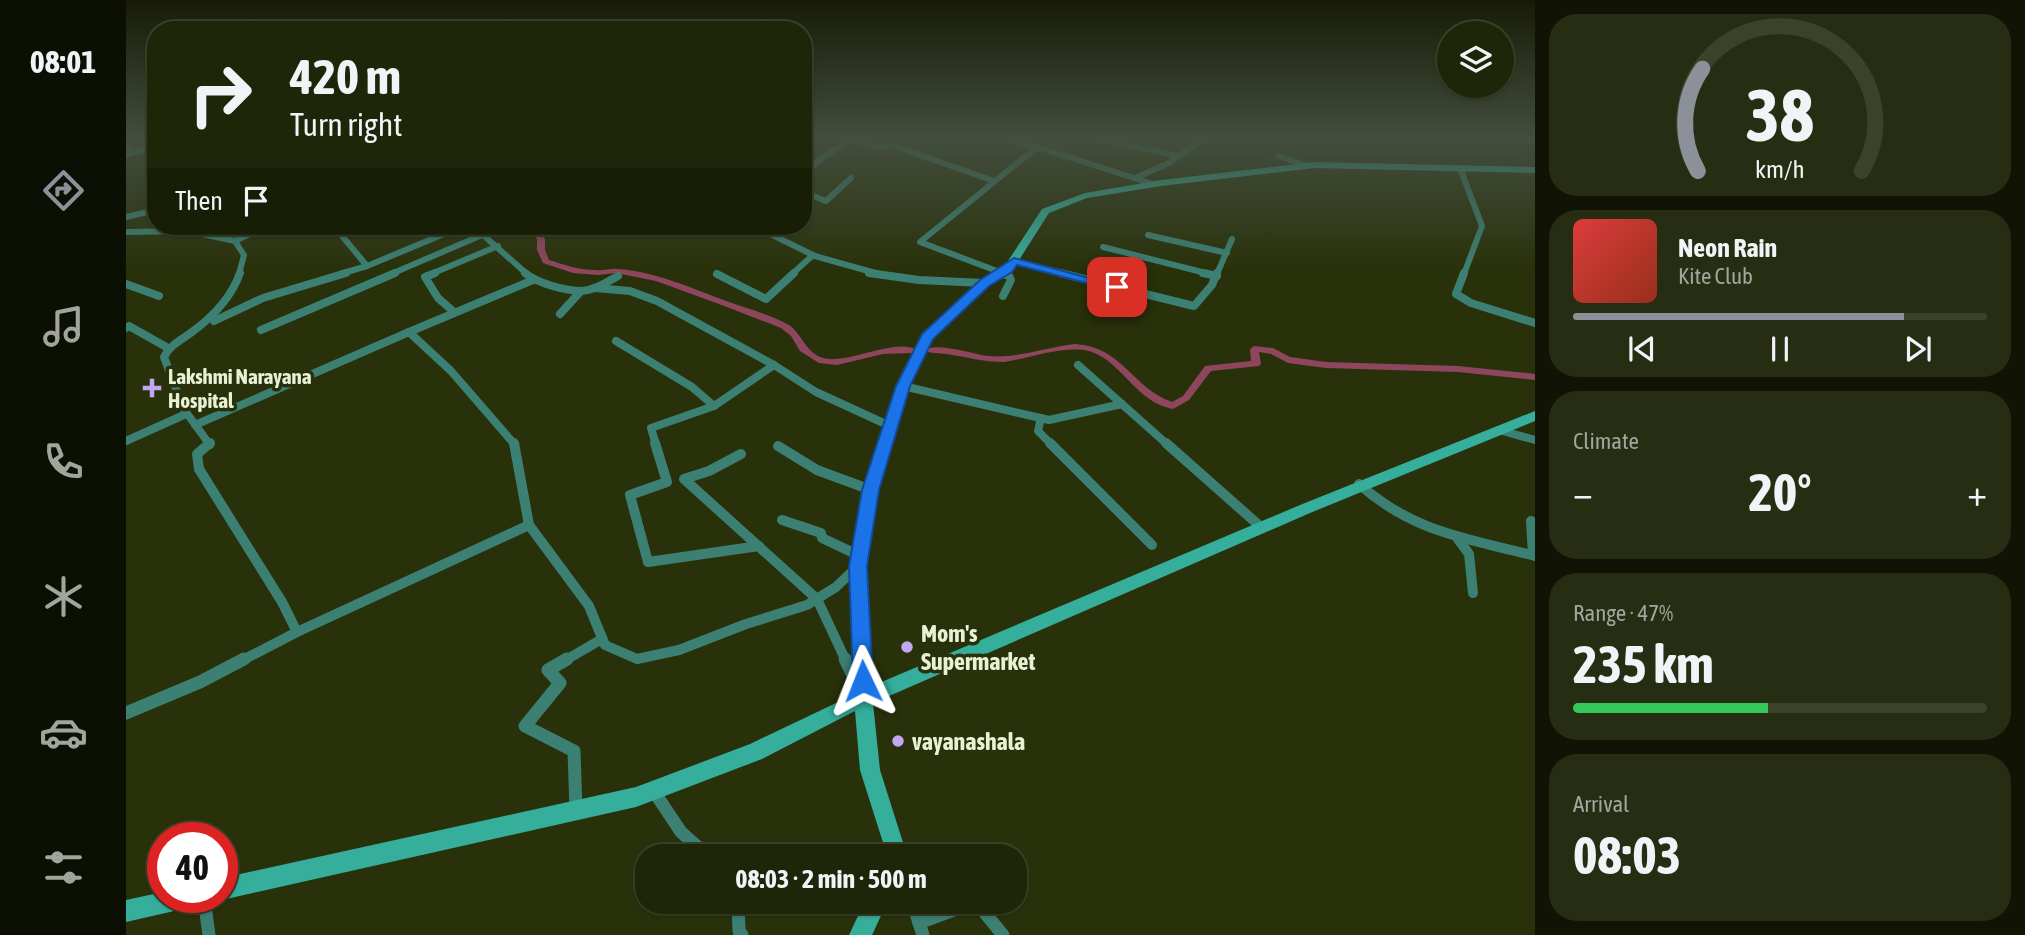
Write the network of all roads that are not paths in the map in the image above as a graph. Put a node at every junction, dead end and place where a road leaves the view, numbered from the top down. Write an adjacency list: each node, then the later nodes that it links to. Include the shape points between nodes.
1 (846, 183): 7 (street, via 826,201)
2 (992, 183): 28 (street, via 920,242)
3 (1149, 183): 6 (street)
4 (1165, 183): 6 (street)
5 (1466, 183): 41 (street, via 1482,226 1456,293 1471,303)
6 (1153, 184): 26 (street, via 1085,196 1045,211)
7 (812, 196)
8 (147, 212): 9 (street)
9 (126, 217)
10 (126, 232): 11 (street)
11 (147, 232)
12 (207, 235): 21 (street)
13 (247, 235): 21 (street)
14 (341, 235): 27 (street)
15 (442, 235): 27 (street)
16 (480, 235): 43 (street)
17 (483, 235): 22 (street)
18 (772, 235): 25 (street)
19 (1148, 235): 24 (street)
20 (1232, 239): 24 (street)
21 (235, 241): 45 (street, via 244,255 230,296)
22 (498, 246): 32 (street); 39 (street, via 425,277)
23 (1103, 247): 31 (street)
24 (1227, 253): 31 (street)
25 (813, 255): 29 (street, via 766,299); 33 (street, via 865,271)
26 (1014, 261): 28 (street); 31 (street, via 1194,306)
27 (368, 267): 45 (street, via 263,298)
28 (1001, 272): 33 (street); 38 (street, via 1011,280)
29 (717, 274)
30 (618, 275): 35 (street)
31 (1217, 276)
32 (533, 280): 36 (street); 39 (street)
33 (984, 283): 50 (street, via 927,337)
34 (126, 284): 37 (street)
35 (595, 288): 36 (street); 48 (street, via 641,294)
36 (581, 291): 40 (street)
37 (159, 296)
38 (1003, 296)
39 (454, 312): 44 (street)
40 (560, 314)
41 (1535, 323)
42 (126, 327): 47 (street)
43 (261, 330)
44 (409, 331): 56 (street); 67 (street, via 515,444)
45 (193, 332): 47 (street)
46 (616, 341): 52 (street)
47 (168, 348): 53 (street, via 163,357)
48 (774, 365): 52 (street); 57 (street, via 816,392)
49 (1078, 365): 51 (street)
50 (903, 386): 55 (street); 57 (street)
51 (1122, 404): 55 (street); 68 (street)
52 (715, 406): 71 (street, via 651,428 667,482 630,495 648,562)
53 (186, 414): 56 (street); 60 (street)
54 (1535, 416): 58 (street)
55 (1041, 418): 70 (street, via 1038,431)
56 (195, 425): 76 (street, via 212,444 197,454 199,469)
57 (890, 426): 64 (street)
58 (1499, 430): 59 (street); 63 (street)
59 (1535, 440)
60 (126, 441)
61 (778, 446): 64 (street, via 817,470)
62 (741, 454): 71 (street, via 684,480)
63 (1360, 485): 68 (street); 69 (street, via 1378,503 1410,522)
64 (870, 490): 73 (street)
65 (782, 520): 73 (street, via 821,533)
66 (1531, 521): 72 (street)
67 (529, 525): 76 (street); 77 (street, via 589,606)
68 (1262, 528): 78 (street)
69 (1458, 539): 72 (street); 74 (street, via 1469,554)
70 (1152, 545)
71 (759, 546): 75 (street)
72 (1534, 556)
73 (859, 561): 75 (street, via 836,587); 78 (street)
74 (1473, 593)
75 (817, 599): 77 (street, via 679,650 637,659 605,645); 78 (street)
76 (297, 632): 79 (street, via 200,682)
77 (602, 639): 81 (street, via 548,670 560,683 525,726 574,751)
78 (864, 698): 80 (street, via 754,752); 83 (street, via 870,769)
79 (126, 713)
80 (653, 790): 81 (street); 82 (street)
81 (576, 810): 84 (street)
82 (694, 844)
83 (893, 844)
84 (238, 885)
85 (147, 906): 86 (street)
86 (126, 911)
87 (206, 913): 93 (street)
88 (738, 914): 94 (street)
89 (870, 914): 95 (street)
90 (942, 914): 92 (street)
91 (986, 914): 96 (street)
92 (921, 929)
93 (209, 935)
94 (743, 935)
95 (860, 935)
96 (1003, 935)

